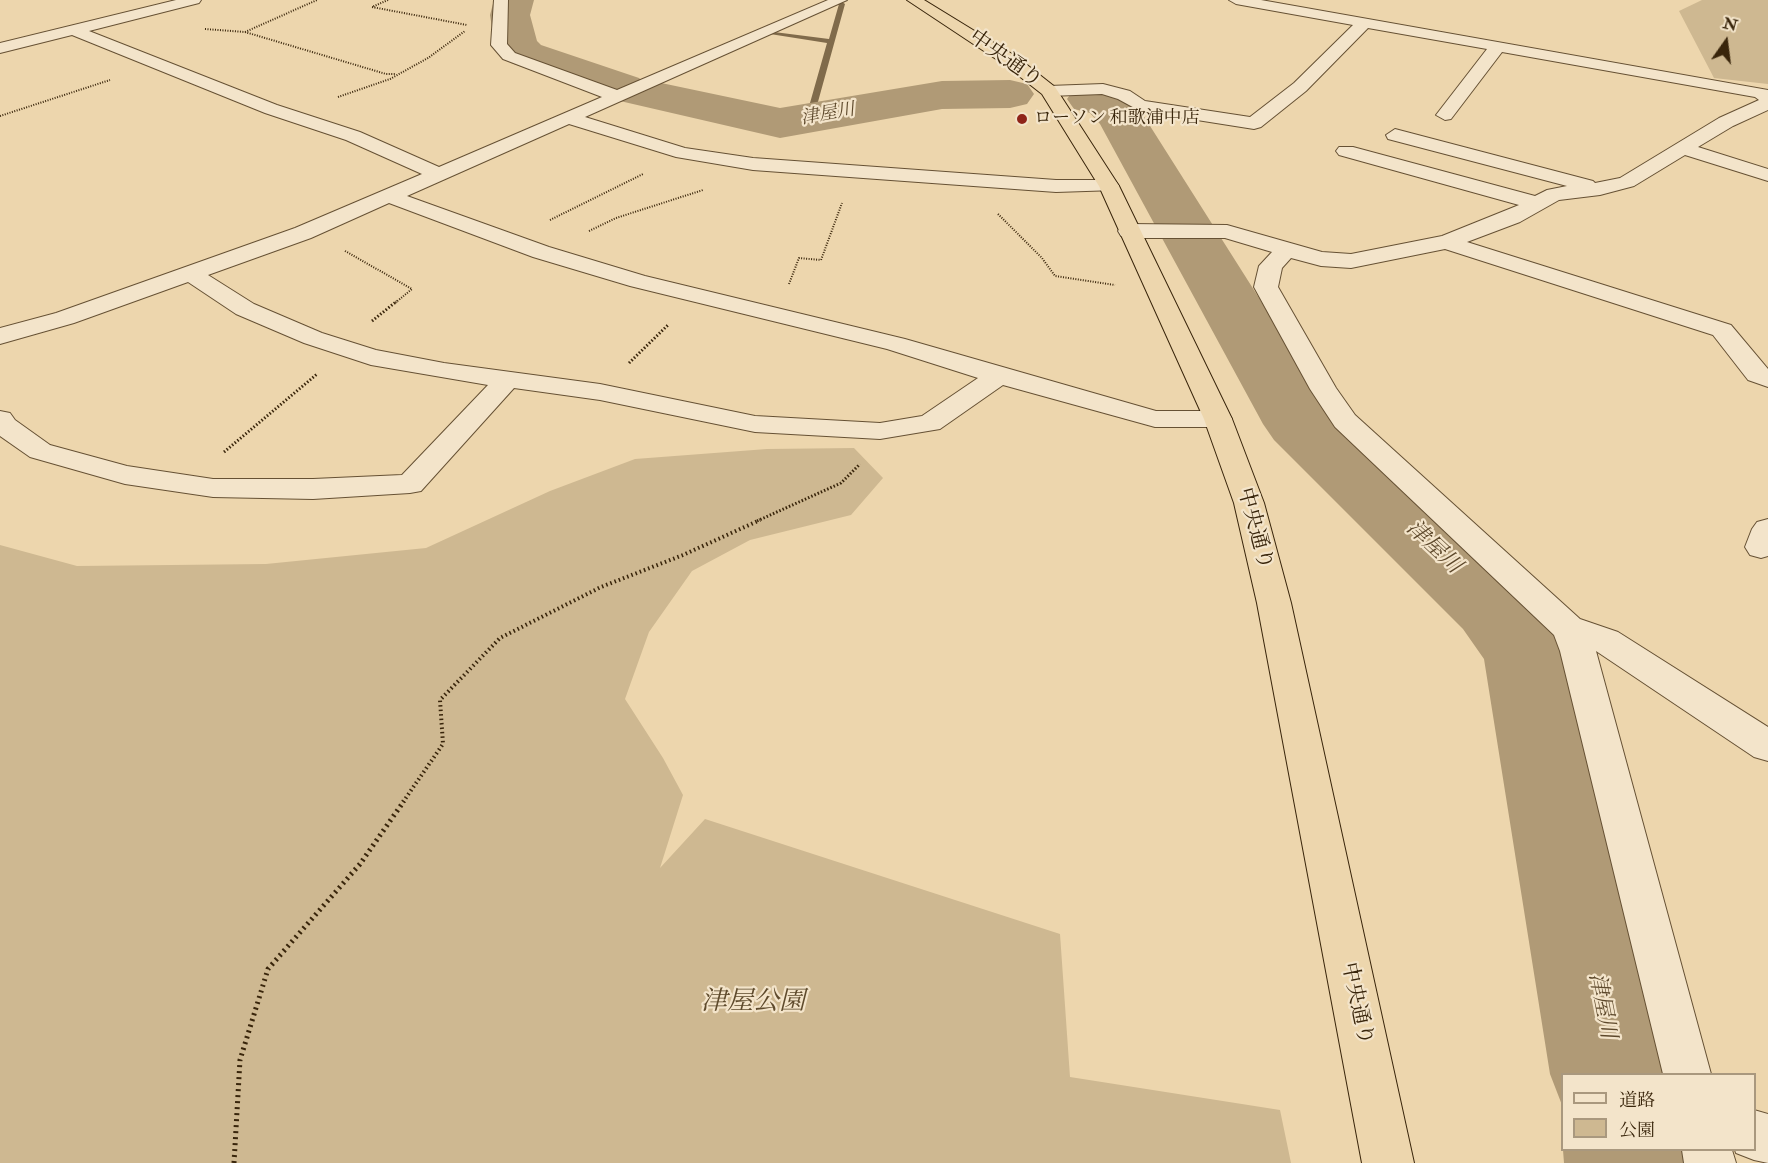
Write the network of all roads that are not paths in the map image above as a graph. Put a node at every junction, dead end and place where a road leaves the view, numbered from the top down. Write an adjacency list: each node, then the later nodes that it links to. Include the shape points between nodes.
1 (194, 0): 8 (street)
2 (501, 0): 13 (street, via 499,45 509,56)
3 (840, 0): 13 (street)
4 (914, 0): 12 (highway, 中央通り, via 1011,61)
5 (1236, 0): 7 (street)
6 (58, 18): 9 (street)
7 (1364, 23): 10 (street); 12 (street, via 1300,87 1254,123 1140,106 1124,95 1103,89)
8 (74, 30): 11 (street); 20 (street, via 285,114 352,136)
9 (0, 39)
10 (1498, 46): 14 (street); 15 (street)
11 (0, 48)
12 (1049, 91): 22 (highway, 中央通り)
13 (619, 97): 16 (street)
14 (1766, 97): 18 (street)
15 (1444, 115)
16 (568, 118): 20 (street); 22 (street, via 683,153 753,164 1056,186)
17 (1395, 135): 23 (street)
18 (1685, 148): 21 (street); 23 (street, via 1627,182)
19 (1346, 151): 25 (street)
20 (439, 174): 24 (street)
21 (1768, 175)
22 (1109, 186): 26 (highway, 中央通り)
23 (1600, 189): 25 (street, via 1554,194)
24 (388, 196): 29 (street, via 303,233); 31 (street, via 541,252 638,281 896,344)
25 (1536, 203): 27 (street, via 1512,217)
26 (1129, 231): 28 (street, via 1227,232); 35 (highway, 中央通り)
27 (1448, 242): 28 (street, via 1351,261 1321,259); 33 (street, via 1722,330 1757,374)
28 (1287, 249): 36 (street, via 1271,266 1266,287 1346,422)
29 (190, 273): 30 (street, via 65,318); 32 (street, via 245,309 343,349 444,371)
30 (0, 336)
31 (999, 376): 32 (street, via 930,423 880,430 755,424 600,392); 35 (street, via 1155,419)
32 (508, 379): 34 (street, via 410,484 313,489 213,488 125,475 40,451)
33 (1768, 379)
34 (0, 419)
35 (1218, 419): 39 (highway, 中央通り, via 1249,503 1274,603)
36 (1568, 628): 37 (street, via 1606,641); 38 (street, via 1578,651)
37 (1768, 746)
38 (1688, 1073)
39 (1388, 1163)

